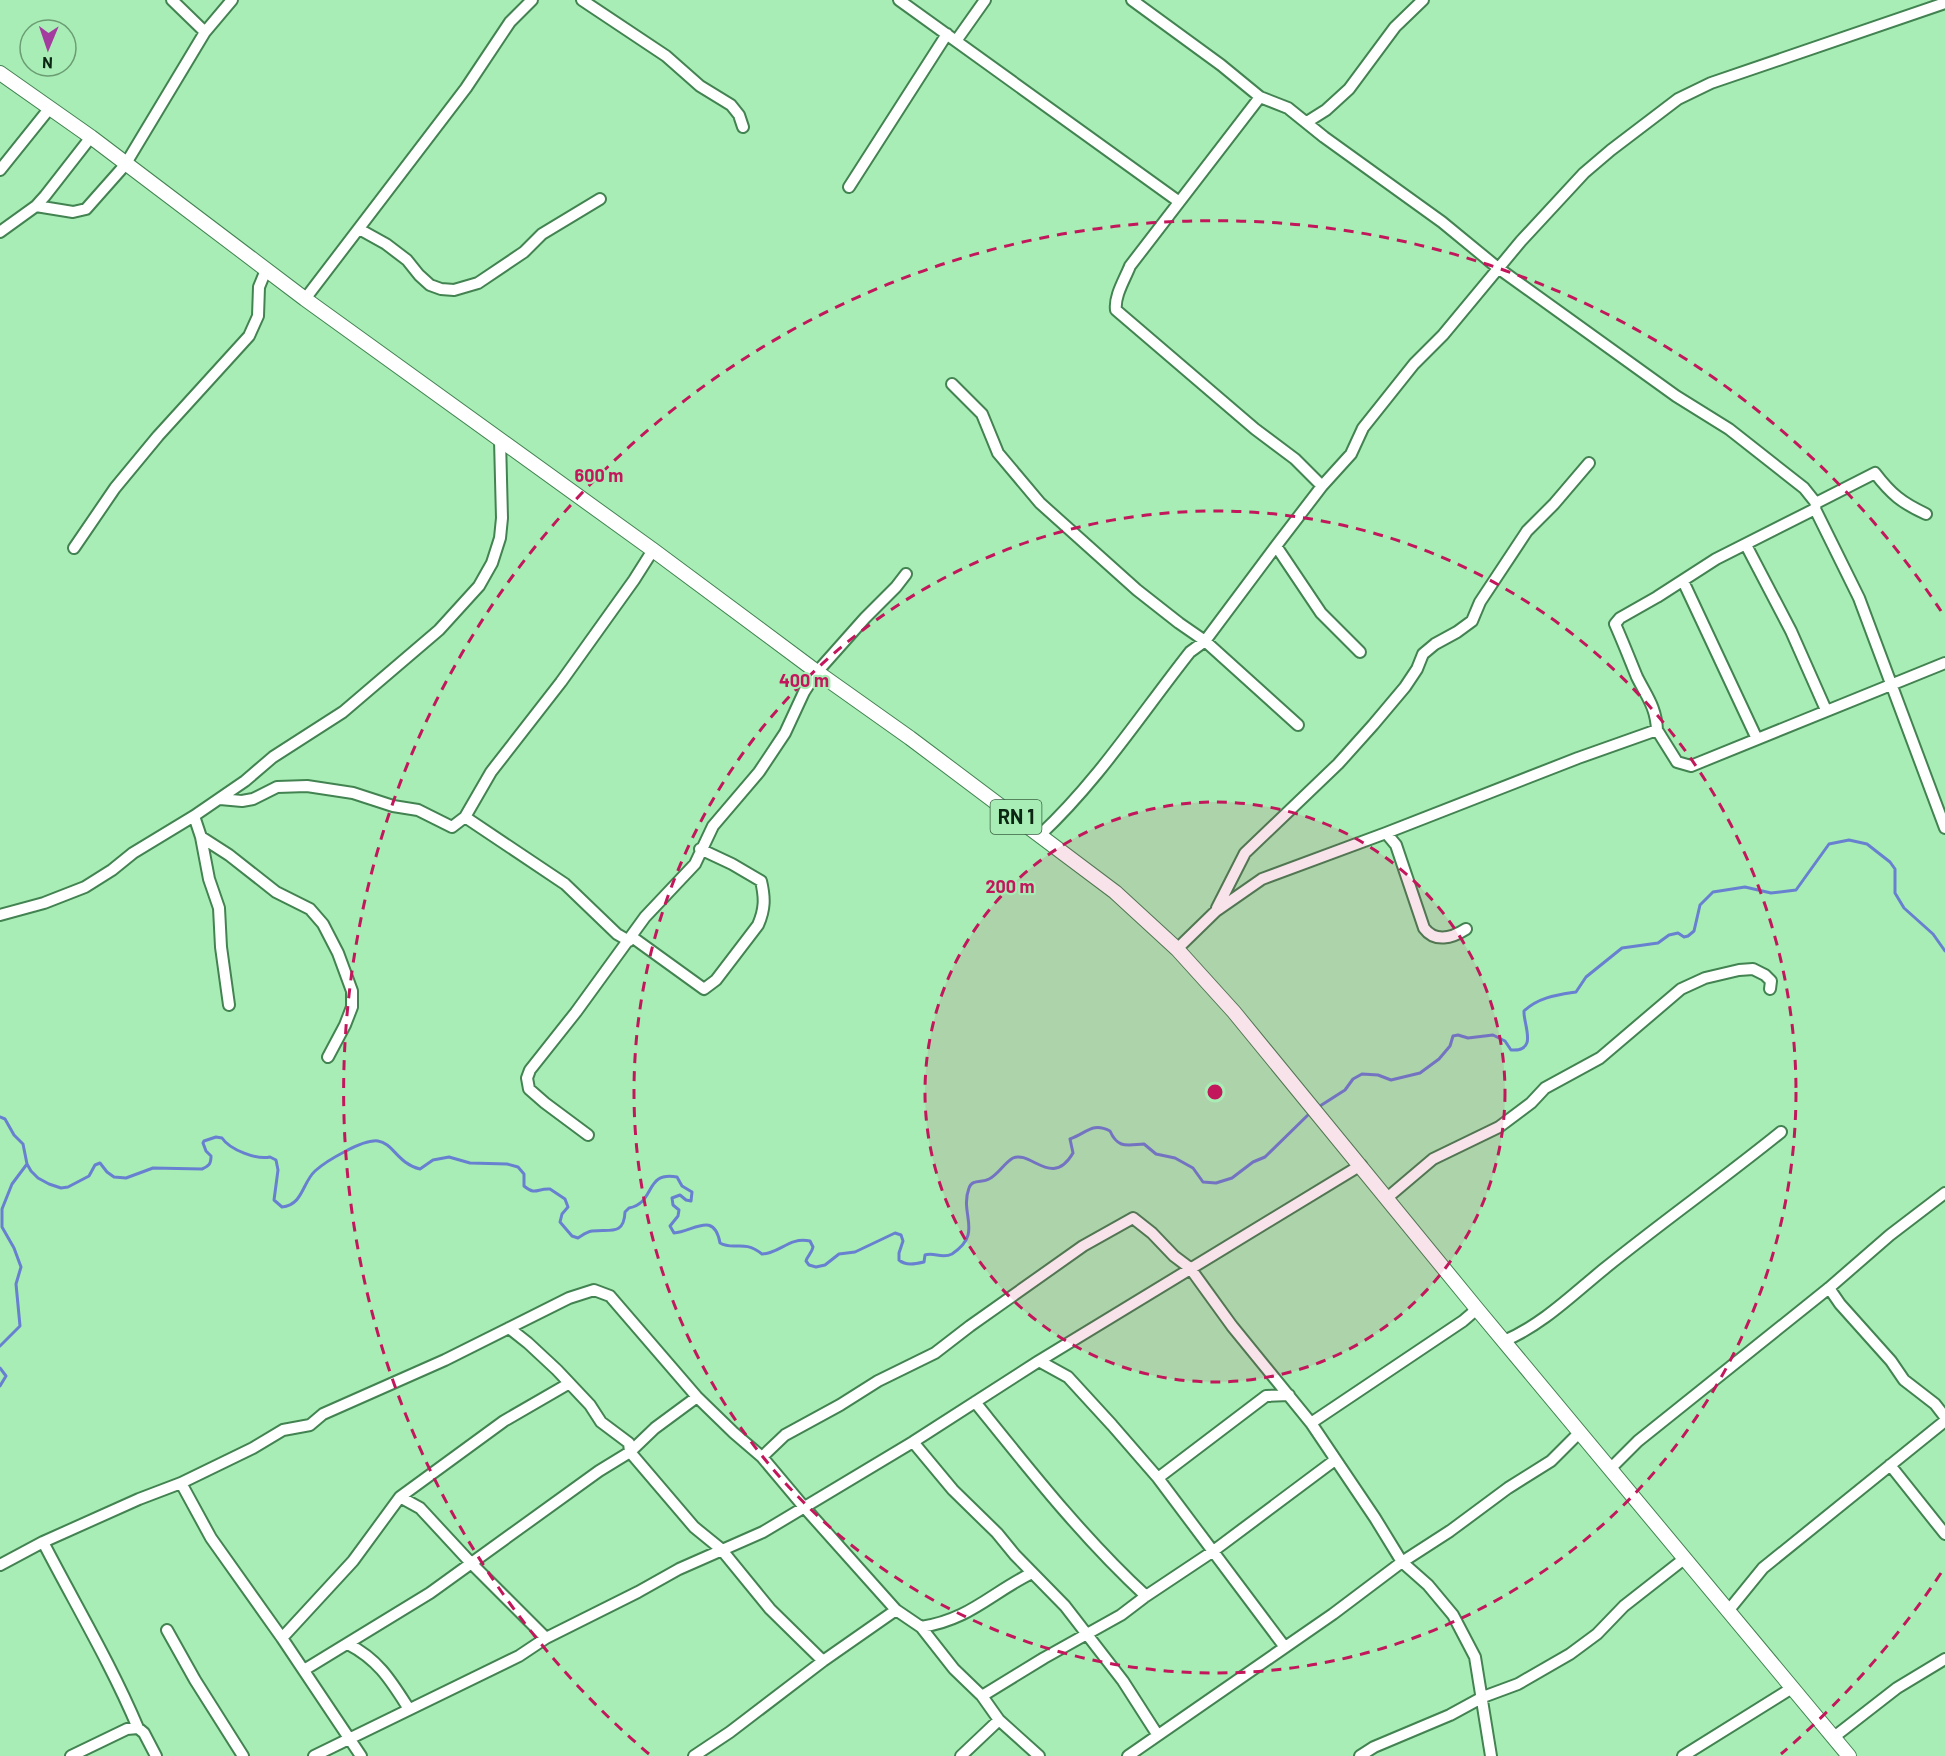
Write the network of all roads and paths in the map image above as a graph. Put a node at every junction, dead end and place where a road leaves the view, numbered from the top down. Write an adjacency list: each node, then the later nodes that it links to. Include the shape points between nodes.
1 (172, 0): 10 (street)
2 (232, 0): 10 (street)
3 (532, 0): 24 (street, via 510,22 466,88)
4 (582, 0): 16 (street, via 731,105)
5 (899, 0): 11 (street)
6 (985, 0): 11 (street)
7 (1132, 0): 13 (street)
8 (1424, 0): 15 (street, via 1395,27 1349,89)
9 (1945, 3): 26 (street, via 1762,64 1678,99 1584,173)
10 (205, 32): 18 (street)
11 (951, 38): 20 (street); 22 (street)
12 (0, 73): 14 (main road, RN 1)
13 (1260, 97): 15 (street, via 1288,108); 22 (street)
14 (49, 109): 17 (main road, RN 1); 19 (street)
15 (1307, 122): 26 (street, via 1443,222)
16 (743, 127)
17 (91, 138): 18 (main road, RN 1); 23 (street)
18 (125, 165): 23 (street, via 80,212); 27 (main road, RN 1)
19 (0, 170)
20 (849, 187)
21 (600, 199): 24 (street, via 542,234 524,252 478,283 454,290 430,285 407,260)
22 (1178, 201): 32 (street, via 1130,266 1116,310)
23 (36, 206): 25 (street)
24 (359, 229): 28 (street)
25 (0, 232)
26 (1498, 268): 32 (street, via 1414,364 1363,428 1351,454); 33 (street, via 1676,396 1729,429 1804,488)
27 (266, 270): 28 (main road, RN 1); 37 (street, via 259,287 258,316 249,336 150,444)
28 (305, 299): 30 (main road, RN 1)
29 (951, 384): 41 (street, via 982,414 998,453 1040,503 1137,590)
30 (500, 440): 38 (main road, RN 1); 50 (street, via 500,538 479,586 439,630 343,712)
31 (1589, 463): 58 (street, via 1527,531 1480,602 1472,621 1423,654 1405,687 1373,725 1245,853)
32 (1322, 486): 36 (street)
33 (1815, 506): 34 (street, via 1875,472 1903,503); 35 (street); 45 (street, via 1859,598)
34 (1926, 514)
35 (1746, 545): 40 (street); 46 (street)
36 (1276, 546): 41 (street); 42 (street, via 1321,613)
37 (74, 548)
38 (653, 550): 44 (main road, RN 1); 52 (street, via 561,682 491,772)
39 (906, 574): 44 (street)
40 (1683, 581): 48 (street, via 1615,624 1652,703); 49 (street)
41 (1205, 641): 47 (street); 55 (street, via 1190,652 1100,772)
42 (1360, 652)
43 (1945, 663): 45 (street)
44 (817, 672): 55 (main road, RN 1); 57 (street, via 785,733 759,772 712,826)
45 (1893, 684): 46 (street); 53 (street)
46 (1826, 710): 49 (street)
47 (1299, 725)
48 (1658, 730): 49 (street, via 1677,762 1691,766); 54 (street, via 1522,778)
49 (1757, 739)
50 (220, 799): 51 (street); 52 (street, via 253,799 277,787 307,786 418,810 452,827)
51 (194, 816): 56 (street); 59 (street, via 85,887)
52 (465, 817): 61 (street, via 566,884 617,934)
53 (1945, 828)
54 (1386, 833): 58 (street, via 1262,879); 60 (street, via 1396,845 1429,936 1456,936)
55 (1040, 835): 62 (main road, RN 1, via 1115,892)
56 (201, 837): 64 (street, via 219,908 220,947); 65 (street, via 276,892 310,909 323,924 352,991 345,1025)
57 (700, 849): 61 (street, via 695,864 645,917); 61 (street, via 761,881 765,900 758,925 716,980 704,989)
58 (1216, 911): 62 (street)
59 (0, 915)
60 (1466, 929)
61 (631, 939): 67 (street, via 527,1078 530,1089)
62 (1177, 949): 68 (main road, RN 1)
63 (1770, 989): 70 (street, via 1771,981 1753,969 1722,973 1681,989 1600,1058 1545,1088 1499,1127 1433,1159)
64 (229, 1005)
65 (327, 1057)
66 (1781, 1132): 75 (street, via 1568,1299 1522,1333)
67 (588, 1135)
68 (1361, 1165): 70 (main road, RN 1); 71 (street)
69 (1945, 1193): 72 (street)
70 (1387, 1198): 73 (main road, RN 1)
71 (1190, 1268): 76 (street); 78 (street); 86 (street, via 1132,1218 1122,1222 935,1353 785,1435)
72 (1829, 1288): 81 (street, via 1904,1380 1935,1404); 89 (street, via 1638,1441)
73 (1477, 1309): 75 (main road, RN 1); 82 (street)
74 (509, 1329): 77 (street); 79 (street, via 569,1298 594,1290 605,1293); 91 (street, via 323,1414 310,1425 283,1430)
75 (1504, 1341): 83 (main road, RN 1)
76 (1038, 1361): 80 (street); 90 (street, via 1068,1377)
77 (568, 1384): 85 (street, via 601,1422 628,1443); 92 (street, via 504,1421)
78 (1289, 1395): 82 (street); 90 (street, via 1266,1396)
79 (697, 1397): 85 (street); 86 (street)
80 (975, 1402): 84 (street); 103 (street, via 1062,1509)
81 (1945, 1419): 88 (street)
82 (1311, 1423): 87 (street)
83 (1580, 1432): 89 (main road, RN 1); 100 (street, via 1551,1461)
84 (913, 1442): 93 (street); 102 (street)
85 (630, 1452): 96 (street, via 694,1527); 99 (street)
86 (762, 1457): 93 (street)
87 (1335, 1460): 97 (street); 100 (street)
88 (1890, 1465): 94 (street); 105 (street, via 1763,1568)
89 (1610, 1469): 98 (main road, RN 1)
90 (1158, 1478): 97 (street)
91 (181, 1483): 95 (street); 109 (street, via 211,1538)
92 (400, 1497): 99 (street, via 420,1508); 109 (street, via 353,1561)
93 (804, 1507): 96 (street, via 763,1532); 104 (street)
94 (1945, 1534)
95 (43, 1542): 101 (street); 121 (street, via 121,1686)
96 (721, 1550): 110 (street); 114 (street, via 770,1609)
97 (1212, 1552): 103 (street); 112 (street)
98 (1684, 1559): 105 (main road, RN 1); 118 (street, via 1570,1654 1518,1684)
99 (471, 1562): 110 (street); 111 (street, via 430,1593)
100 (1402, 1562): 112 (street); 118 (street, via 1453,1615 1475,1657)
101 (0, 1565)
102 (1032, 1573): 106 (street, via 960,1617); 108 (street)
103 (1146, 1596): 108 (street)
104 (896, 1610): 106 (street); 114 (street)
105 (1728, 1611): 116 (main road, RN 1)
106 (921, 1627): 117 (street, via 954,1669)
107 (167, 1630): 127 (street)
108 (1088, 1634): 117 (street); 122 (street)
109 (282, 1638): 115 (street)
110 (546, 1638): 119 (street, via 519,1656)
111 (348, 1644): 115 (street); 119 (street, via 381,1668)
112 (1284, 1646): 122 (street)
113 (1945, 1659): 123 (street, via 1898,1688)
114 (823, 1661): 130 (street)
115 (304, 1670): 124 (street)
116 (1792, 1688): 123 (main road, RN 1); 136 (street)
117 (982, 1696): 120 (street)
118 (1483, 1697): 134 (street); 135 (street)
119 (409, 1709): 124 (street)
120 (999, 1720): 131 (street); 132 (street)
121 (138, 1728): 125 (street); 126 (street)
122 (1157, 1734): 133 (street)
123 (1834, 1737): 137 (main road, RN 1)
124 (348, 1738): 128 (street); 129 (street)
125 (71, 1756)
126 (156, 1756)
127 (243, 1756)
128 (314, 1756)
129 (361, 1756)
130 (694, 1756)
131 (961, 1756)
132 (1039, 1756)
133 (1128, 1756)
134 (1360, 1756)
135 (1491, 1756)
136 (1683, 1756)
137 (1849, 1756)

